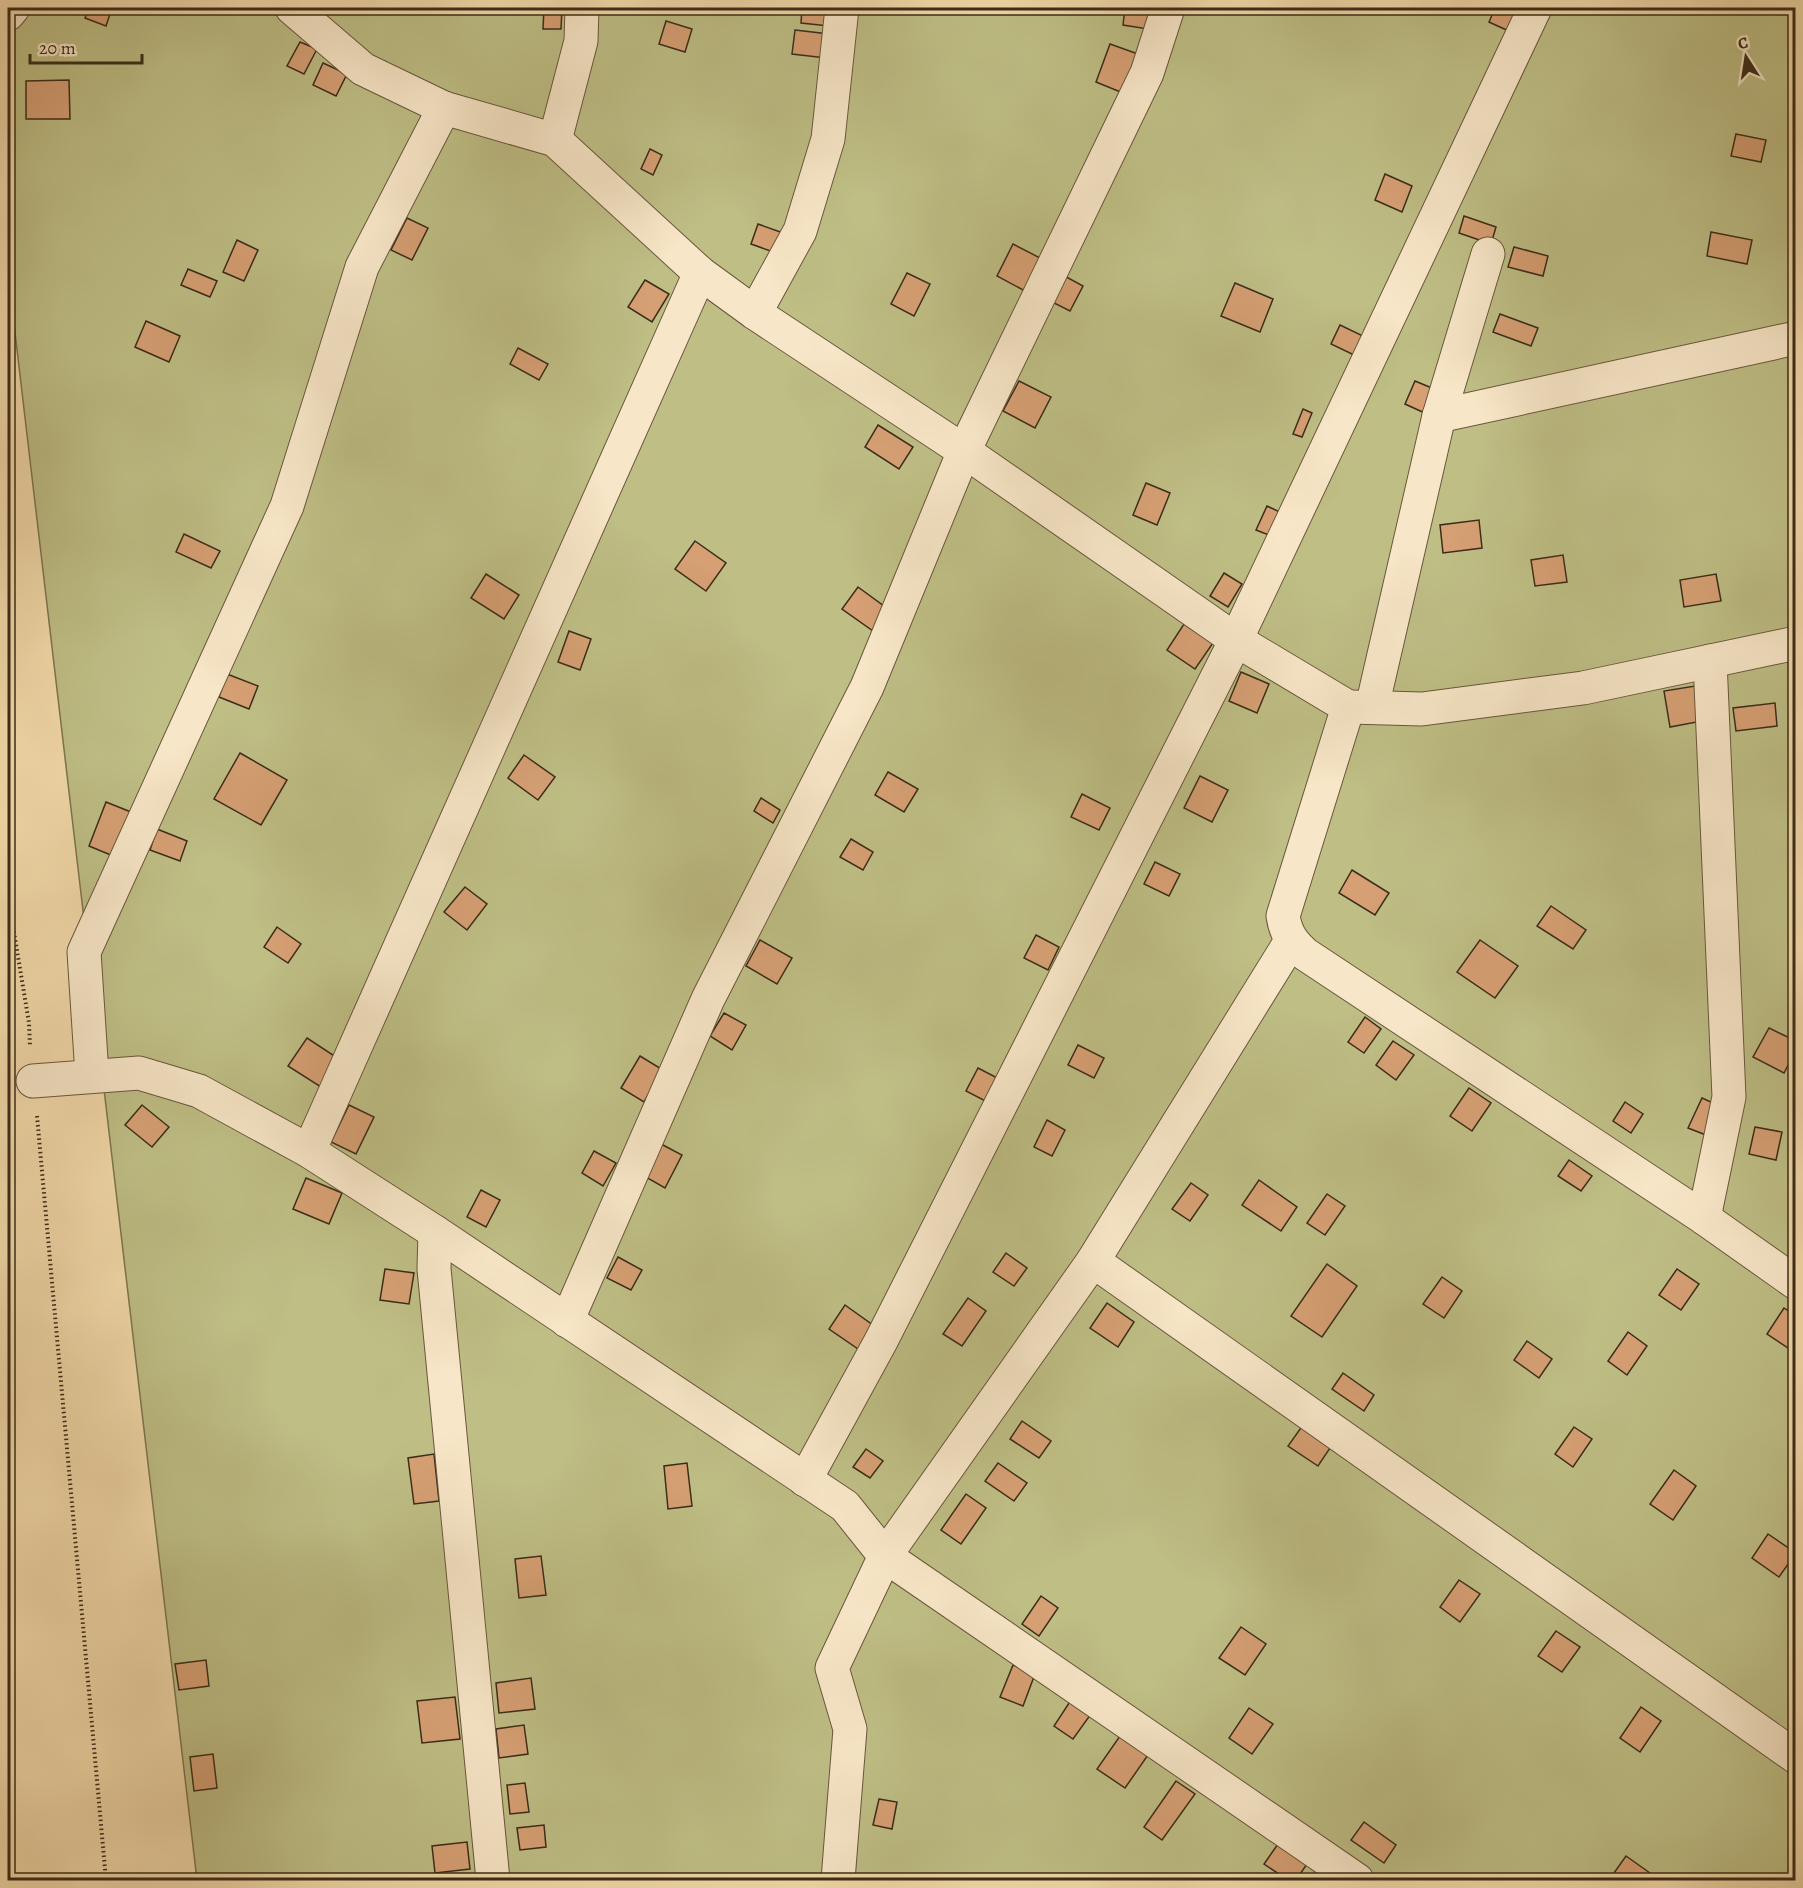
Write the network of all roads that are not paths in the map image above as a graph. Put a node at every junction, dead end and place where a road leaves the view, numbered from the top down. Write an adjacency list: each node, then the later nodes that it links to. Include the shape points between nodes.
1 (13, 8): 7 (street)
2 (292, 8): 8 (street, via 363,69)
3 (582, 8): 9 (street, via 581,41)
4 (843, 8): 12 (street, via 828,139 800,231)
5 (1168, 8): 15 (street, via 1147,73)
6 (1535, 8): 16 (street)
7 (8, 14)
8 (444, 108): 9 (street); 21 (street, via 362,267 287,506 84,952)
9 (555, 140): 11 (street)
10 (1488, 254): 14 (street)
11 (700, 273): 12 (street); 23 (street)
12 (755, 313): 15 (street)
13 (1796, 338): 14 (street)
14 (1439, 416): 19 (street)
15 (964, 451): 16 (street); 28 (street, via 867,687 708,999)
16 (1236, 640): 19 (street); 29 (street, via 887,1331)
17 (1796, 643): 18 (street)
18 (1710, 662): 19 (street, via 1583,688 1422,709); 24 (street, via 1729,1097)
19 (1360, 707): 20 (street, via 1283,916)
20 (1291, 941): 24 (street); 26 (street)
21 (92, 1075): 22 (street); 23 (street, via 139,1073 199,1091)
22 (33, 1081)
23 (309, 1151): 25 (street)
24 (1704, 1218): 27 (street)
25 (435, 1232): 28 (street); 32 (street, via 434,1269)
26 (1093, 1260): 30 (street); 31 (street)
27 (1796, 1282)
28 (567, 1322): 29 (street)
29 (805, 1480): 30 (street, via 844,1506)
30 (885, 1556): 33 (street, via 832,1668 850,1729); 34 (street)
31 (1796, 1757)
32 (493, 1881)
33 (838, 1881)
34 (1357, 1881)

